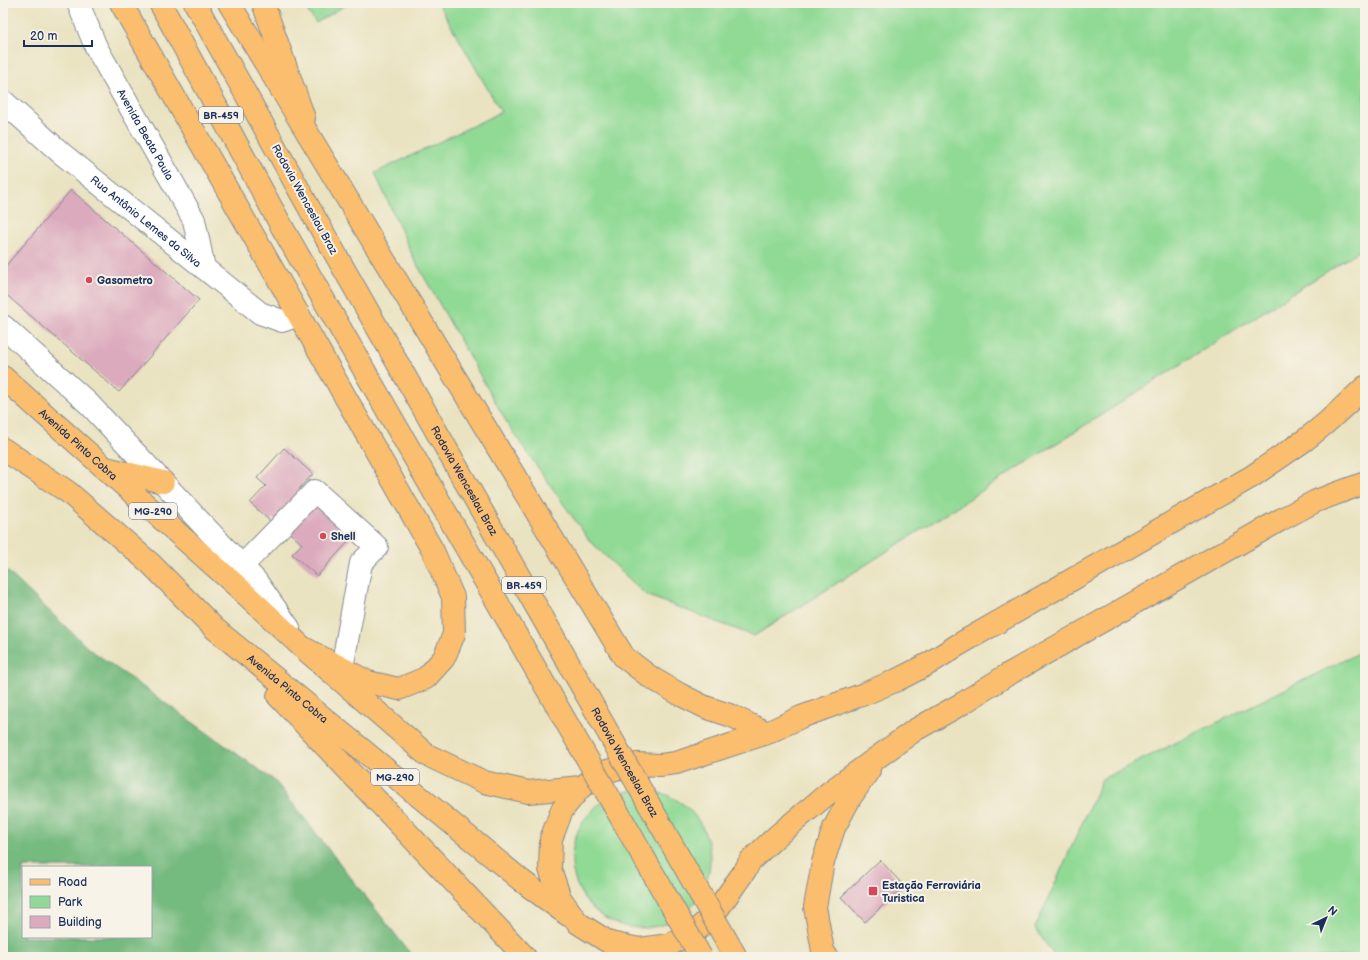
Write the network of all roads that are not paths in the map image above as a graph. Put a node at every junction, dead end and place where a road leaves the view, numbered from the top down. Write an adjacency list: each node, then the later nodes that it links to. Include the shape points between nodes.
1 (78, 3): 9 (street, Avenida Beata Paula, via 96,47 194,220)
2 (121, 3): 10 (main road)
3 (160, 3): 29 (main road, BR-459, bridge, via 282,227)
4 (195, 3): 30 (main road, Rodovia Wenceslau Braz / BR-459, bridge)
5 (229, 3): 8 (main road)
6 (263, 3): 8 (main road)
7 (3, 101): 9 (street, Rua Antônio Lemes da Silva, via 61,153)
8 (311, 136): 22 (main road, via 624,657 650,677 679,694)
9 (204, 268): 10 (street, Rua Antônio Lemes da Silva, via 260,313 282,321)
10 (299, 315): 21 (main road, via 432,550 452,597 454,634 444,658 426,678 399,689 368,682)
11 (3, 326): 16 (street, via 89,404)
12 (3, 377): 15 (main road, Avenida Pinto Cobra / MG-290)
13 (1365, 387): 22 (main road, via 1305,440 1245,481 928,664 864,694)
14 (3, 449): 19 (main road, Avenida Pinto Cobra / MG-290, via 68,492 151,564)
15 (104, 467): 16 (main road); 20 (main road, Avenida Pinto Cobra / MG-290)
16 (163, 482): 18 (street)
17 (1365, 483): 23 (main road, via 1316,502 1282,519 1007,675 915,730)
18 (242, 566): 20 (street, via 256,581); 21 (street, via 315,491 377,547 362,563)
19 (214, 628): 25 (main road, Avenida Pinto Cobra / MG-290, via 522,881); 28 (main road)
20 (302, 647): 21 (main road); 24 (main road, Avenida Pinto Cobra / MG-290, via 427,755 484,782 528,792)
21 (342, 668)
22 (767, 732): 24 (main road, via 676,763 637,764 607,771)
23 (879, 756): 26 (main road, via 831,791 750,861 717,910 696,931 670,944); 27 (main road, via 850,798 834,828 823,862 815,907)
24 (581, 787): 25 (main road, via 562,810 551,839 550,869 560,898)
25 (578, 923): 26 (main road, Avenida Pinto Cobra)
26 (613, 950)
27 (825, 954)
28 (525, 957)
29 (701, 957)
30 (736, 957)

